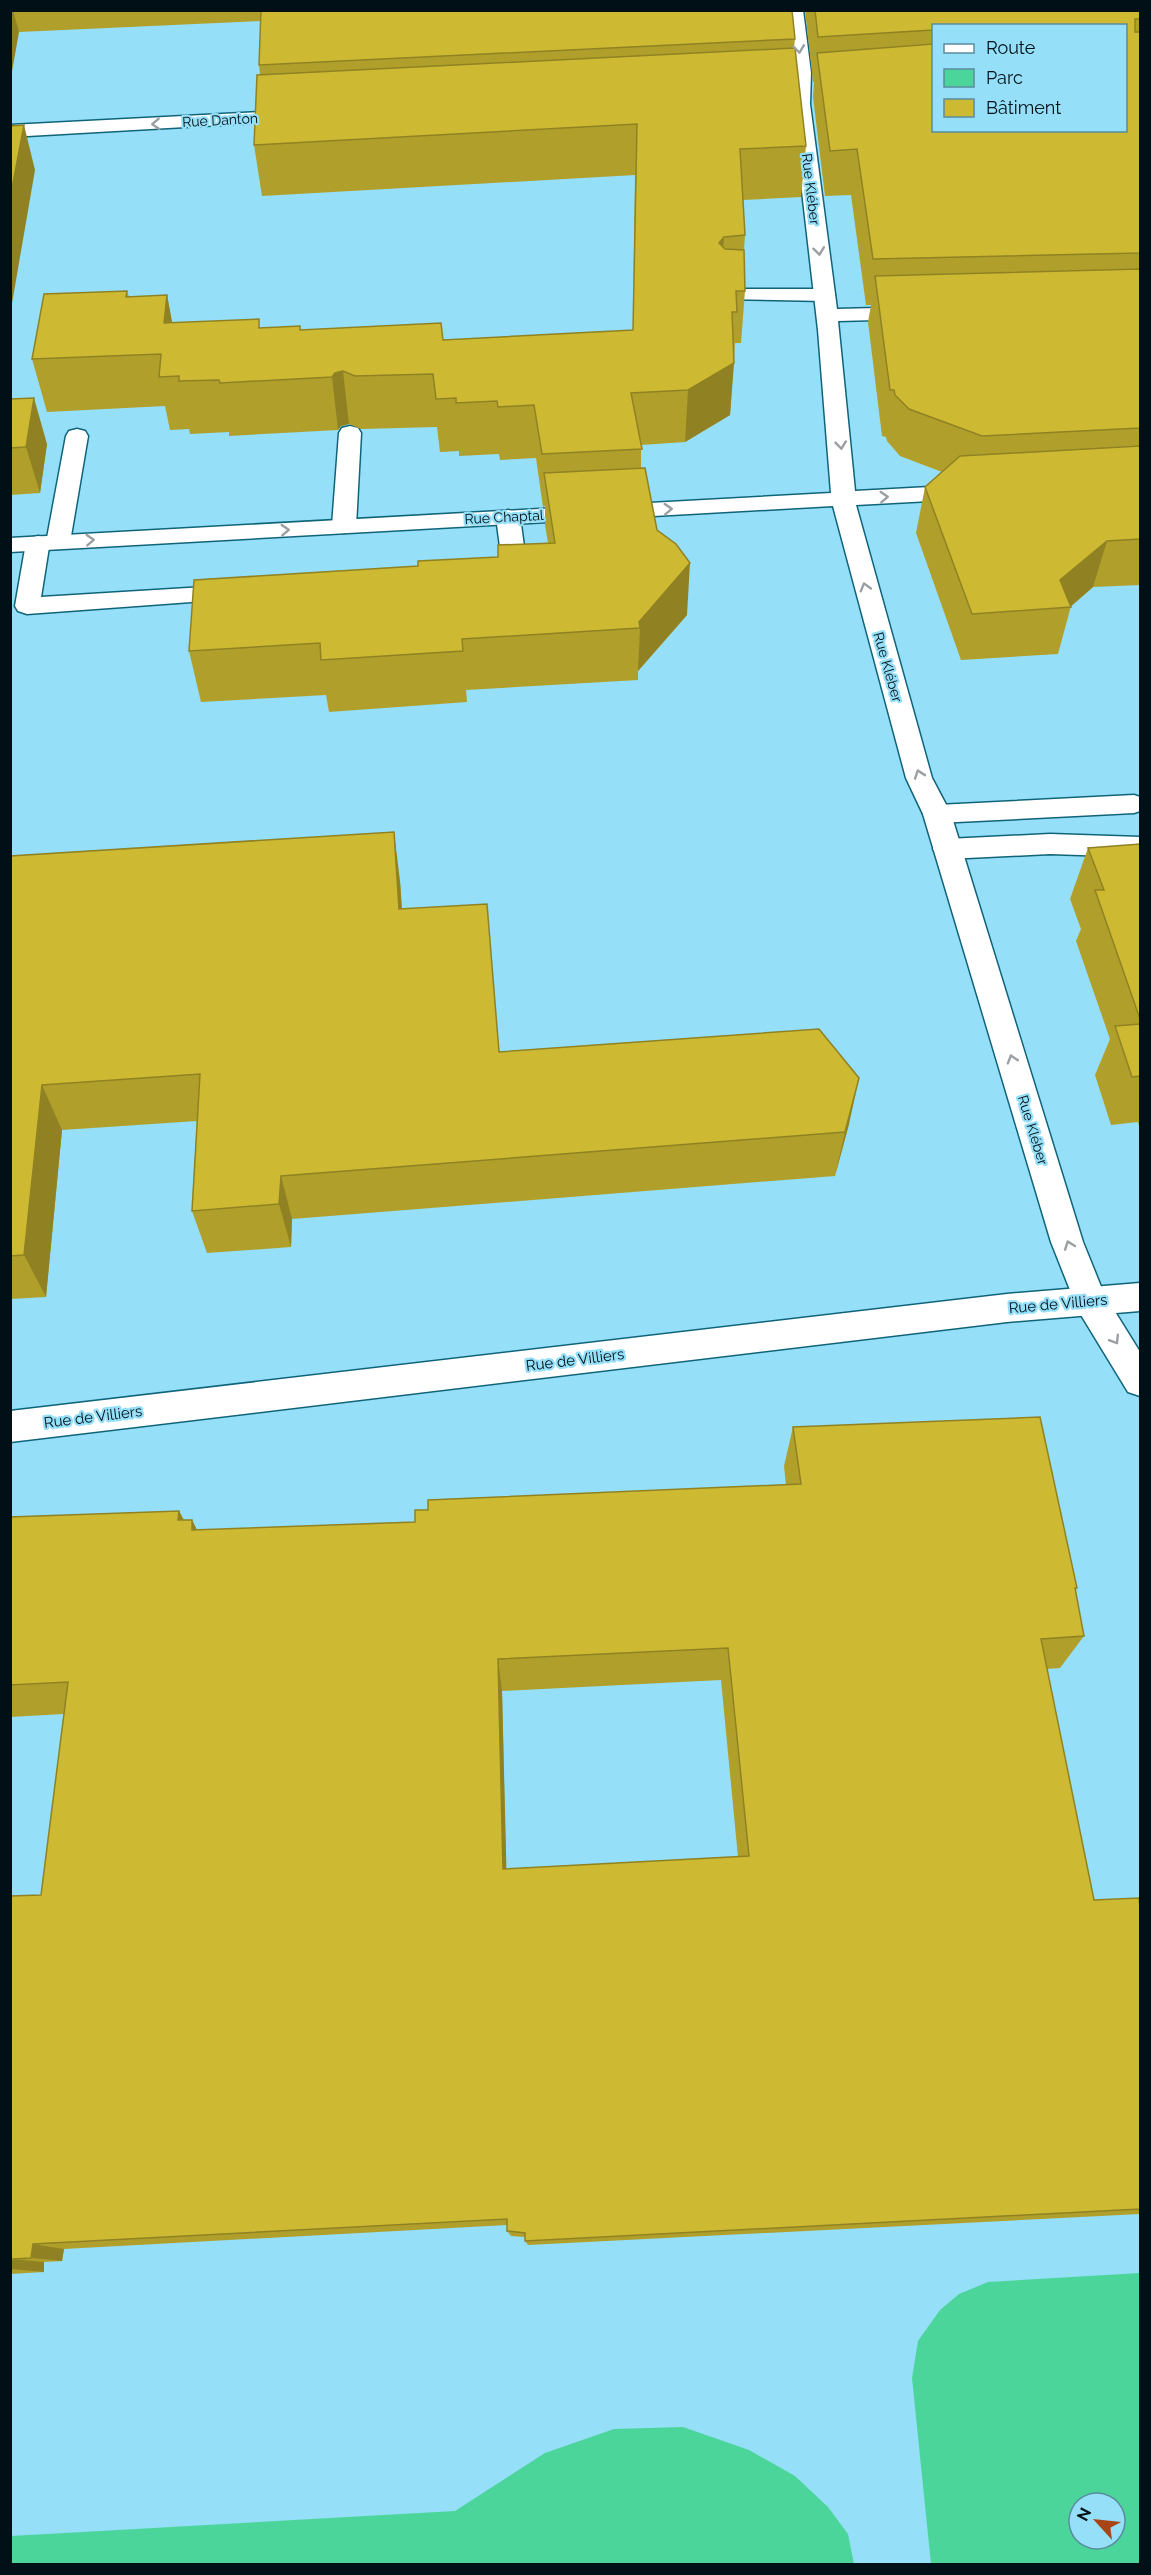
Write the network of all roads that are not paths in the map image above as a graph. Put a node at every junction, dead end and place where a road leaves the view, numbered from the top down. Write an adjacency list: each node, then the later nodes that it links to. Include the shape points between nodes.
1 (794, 10): 5 (street, Rue Kléber, one-way to 5, via 802,73 801,104)
2 (320, 115): 3 (street, Rue Danton, one-way to 3)
3 (10, 131)
4 (728, 295): 5 (street)
5 (826, 305): 6 (street); 10 (street, Rue Kléber, one-way to 10)
6 (939, 312)
7 (350, 433): 12 (street)
8 (77, 436): 13 (street)
9 (987, 491): 10 (street, Rue Chaptal, one-way to 9)
10 (843, 498): 11 (street, Rue Chaptal, one-way to 10); 18 (street, Rue Kléber, one-way to 10, via 920,778)
11 (508, 517): 12 (street, Rue Chaptal); 15 (street, via 516,576)
12 (344, 526): 13 (street, Rue Chaptal, one-way to 12)
13 (48, 543): 14 (street, Rue Chaptal); 16 (street, via 27,606)
14 (10, 545)
15 (480, 578)
16 (266, 591)
17 (1131, 797): 18 (street)
18 (934, 808): 20 (street, Rue Kléber)
19 (1140, 847): 20 (street, via 1050,844)
20 (947, 849): 22 (street, Rue Kléber, one-way to 20, via 1067,1242)
21 (1140, 1297): 22 (street, Rue de Villiers)
22 (1090, 1300): 23 (street, Rue Kléber, one-way to 23); 24 (street, Rue de Villiers)
23 (1140, 1381)
24 (10, 1426)

